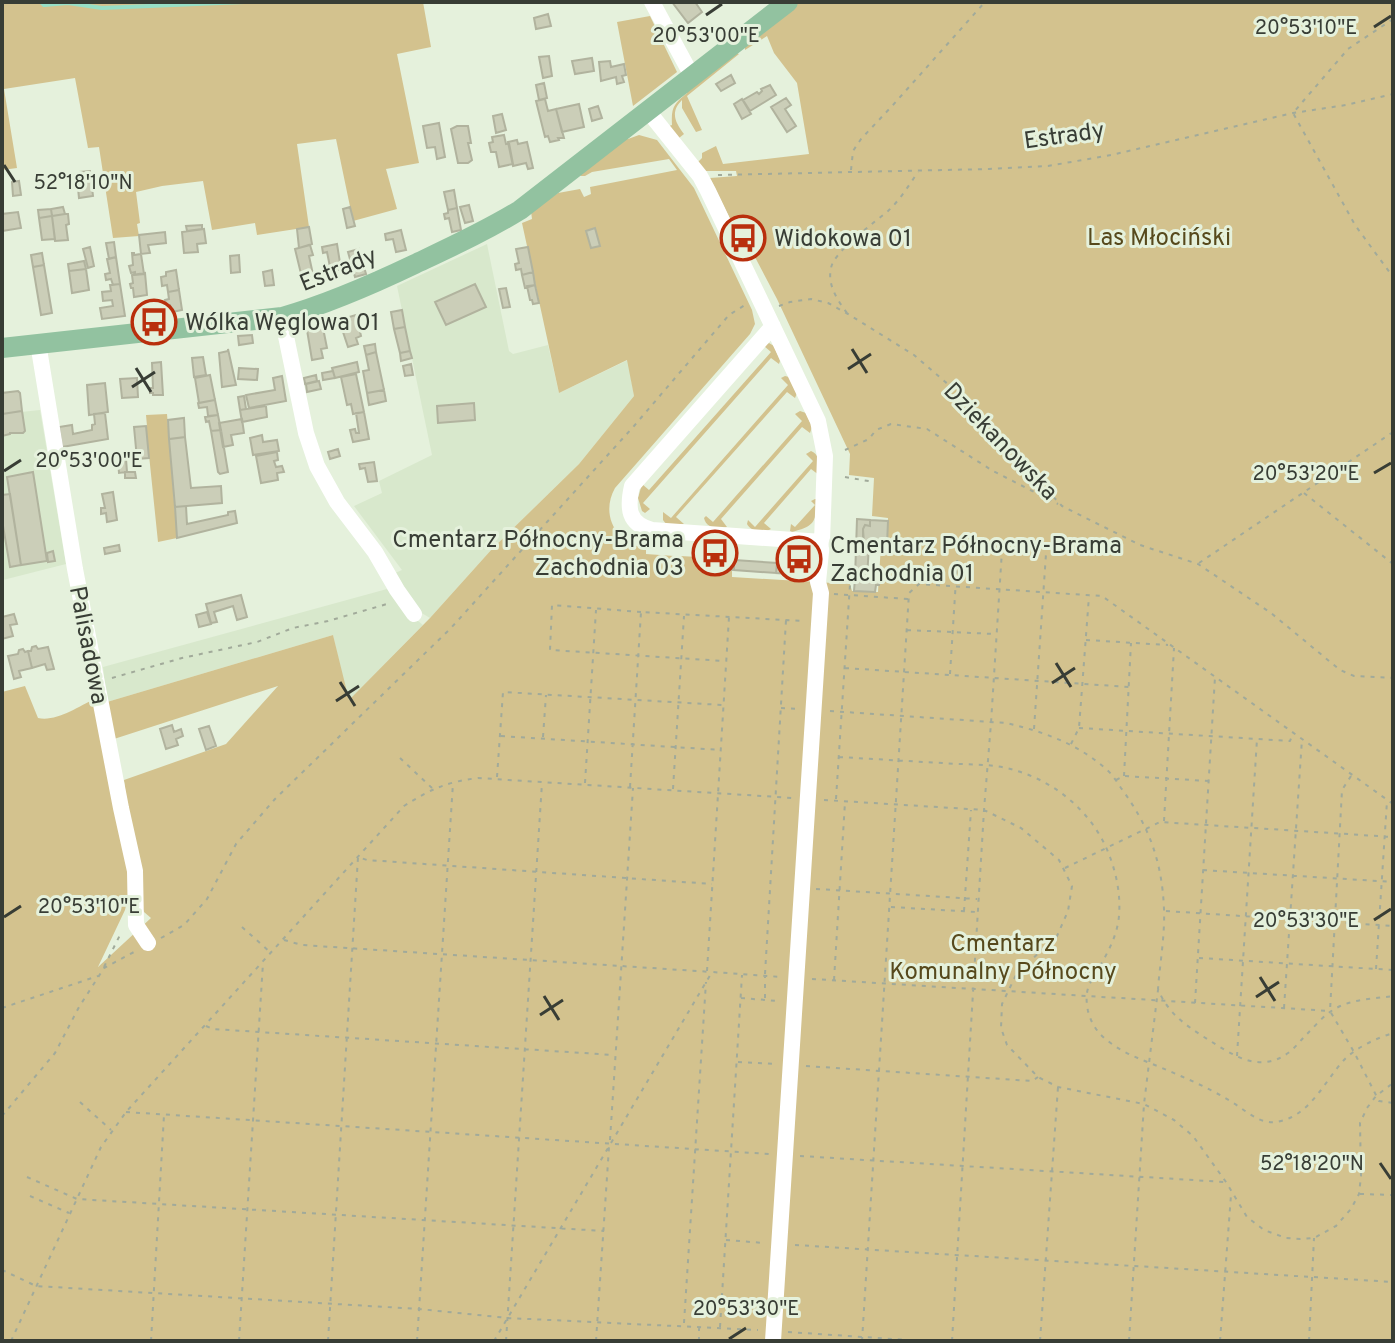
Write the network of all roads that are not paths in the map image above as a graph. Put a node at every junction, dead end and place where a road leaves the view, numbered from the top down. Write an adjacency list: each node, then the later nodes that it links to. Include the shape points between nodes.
1 (652, 2): 3 (street)
2 (788, 2): 3 (main road, Estrady)
3 (692, 76): 4 (main road, Estrady)
4 (648, 111): 5 (main road, Estrady, via 484,232 358,291); 6 (street, via 700,176)
5 (282, 317): 7 (main road, Estrady); 10 (street, via 317,466)
6 (773, 326): 9 (street, via 821,430 826,478); 9 (street, via 637,479 630,513 641,528 652,530)
7 (38, 343): 8 (main road, Estrady); 11 (street, Palisadowa, via 73,557 135,871 136,925)
8 (2, 348)
9 (822, 542): 12 (street)
10 (414, 614)
11 (148, 943)
12 (774, 1336)

